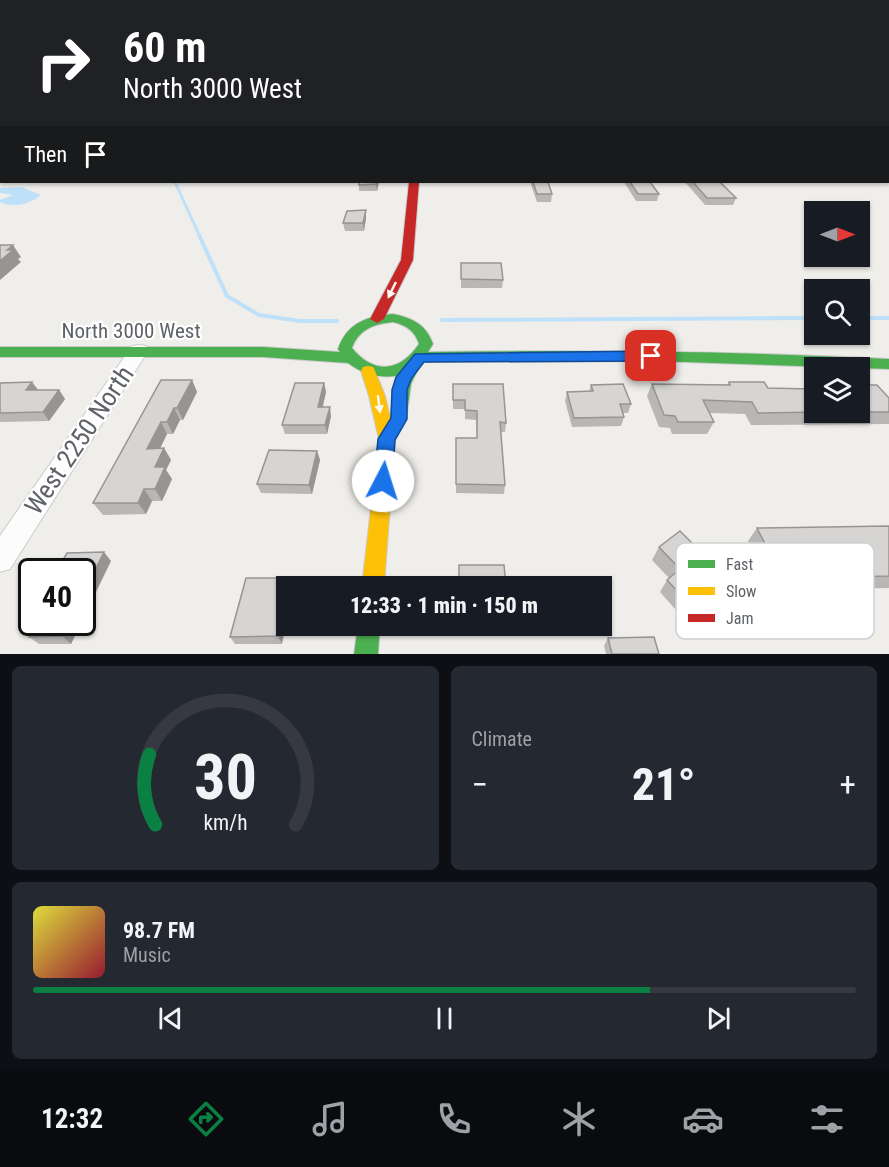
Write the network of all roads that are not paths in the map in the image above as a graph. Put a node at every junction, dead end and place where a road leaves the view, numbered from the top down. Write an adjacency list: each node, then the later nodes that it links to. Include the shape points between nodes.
1 (414, 183): 2 (main road)
2 (407, 260): 3 (main road, one-way to 3); 4 (main road, via 411,275)
3 (377, 319): 4 (main road); 5 (main road)
4 (404, 320): 7 (main road, via 414,324)
5 (351, 333): 6 (main road); 13 (main road, via 346,340)
6 (330, 338)
7 (425, 338): 12 (main road); 14 (main road, via 426,344)
8 (309, 342): 11 (main road, North 3000 West)
9 (139, 351): 10 (main road, North 3000 West); 11 (main road, North 3000 West); 18 (street, West 2250 North)
10 (0, 352)
11 (263, 352): 13 (main road, North 3000 West)
12 (535, 355): 14 (main road); 15 (main road, via 768,357)
13 (348, 358): 16 (main road)
14 (416, 361): 16 (main road, via 387,372); 17 (main road, via 404,377 399,419)
15 (887, 366)
16 (368, 371): 17 (main road, one-way to 17, via 378,393)
17 (387, 439): 19 (main road)
18 (0, 559)
19 (374, 576)
20 (368, 636): 21 (main road)
21 (366, 654)

